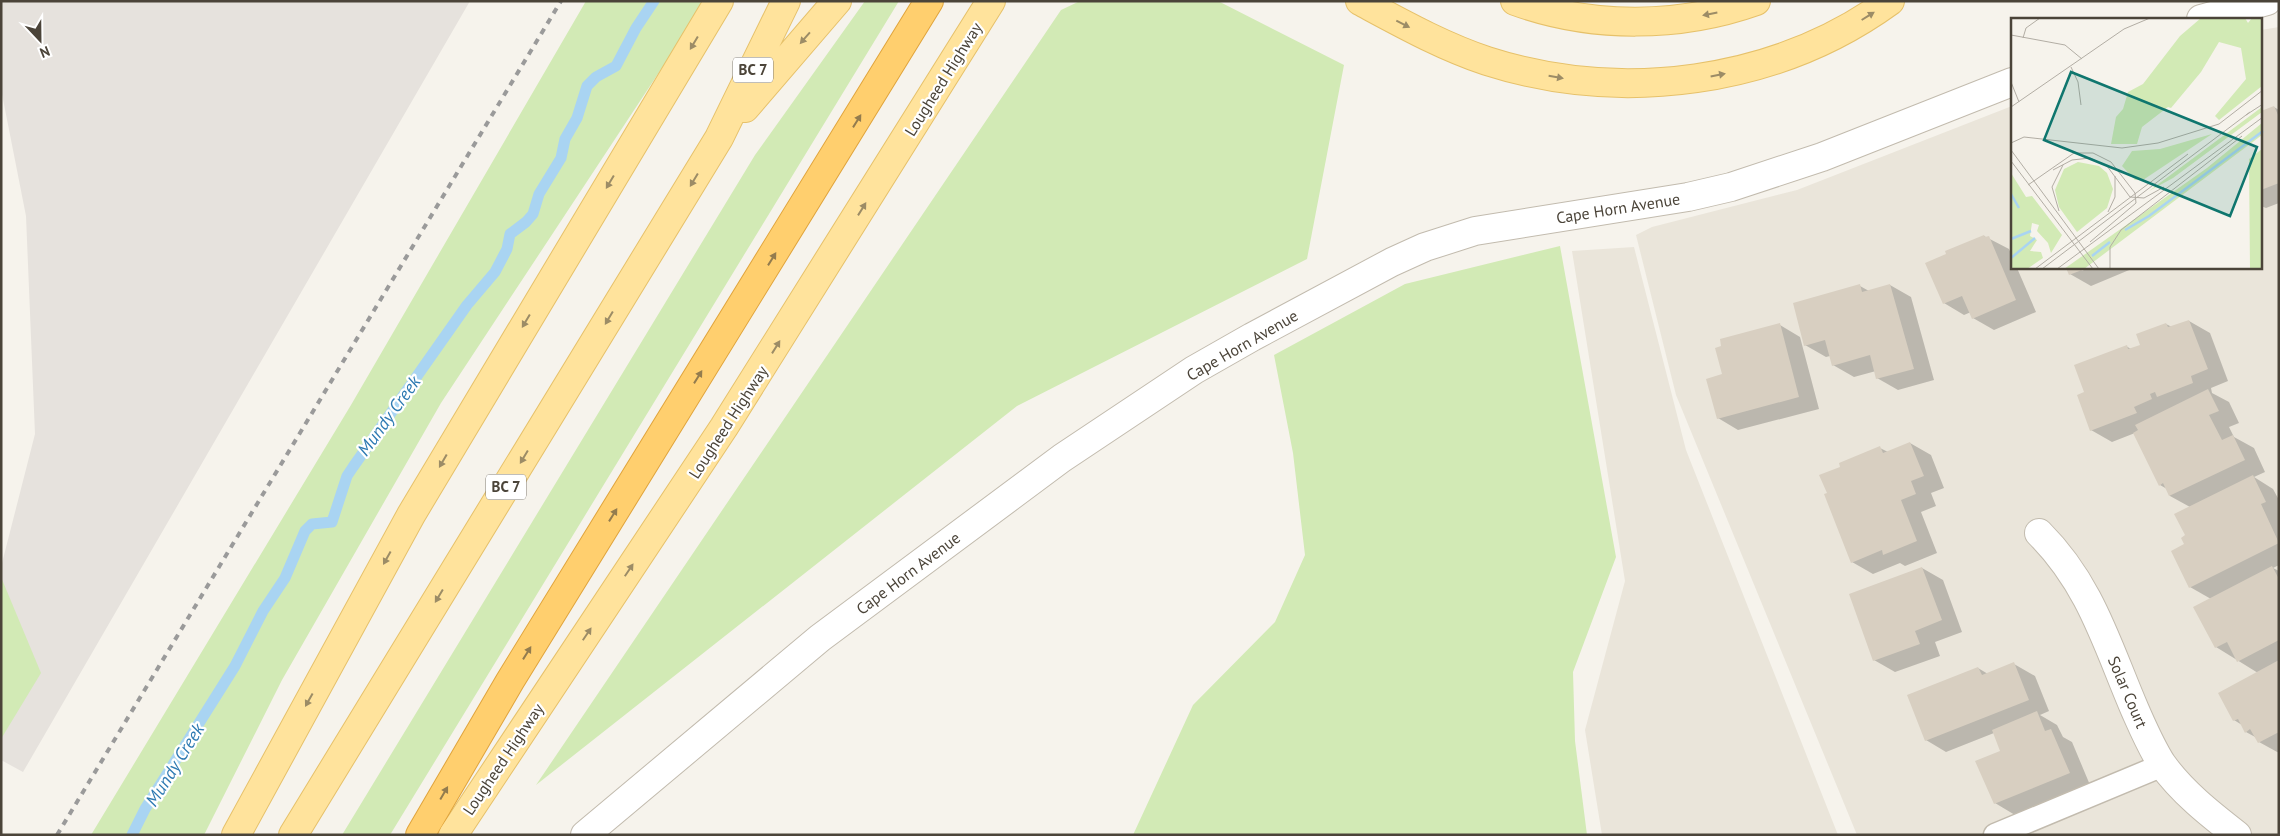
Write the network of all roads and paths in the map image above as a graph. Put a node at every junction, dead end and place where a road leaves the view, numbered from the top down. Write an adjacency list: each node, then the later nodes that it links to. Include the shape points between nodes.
1 (719, 1): 16 (main road, one-way to 16, via 411,515)
2 (786, 1): 13 (main road, BC 7)
3 (837, 1): 13 (main road, one-way to 13)
4 (929, 1): 18 (highway, one-way to 4, via 515,672)
5 (991, 1): 19 (main road, Lougheed Highway, one-way to 5, via 746,394)
6 (1360, 1): 9 (main road, one-way to 9, via 1423,34 1487,61 1563,79 1633,83 1707,77 1784,58 1842,32)
7 (1515, 1): 8 (main road, one-way to 7, via 1692,18 1635,22 1556,13)
8 (1756, 1)
9 (1890, 1)
10 (2267, 1): 11 (street)
11 (2205, 18)
12 (2011, 82): 20 (street, Cape Horn Avenue, via 1822,157 1731,187 1688,197 1475,231 1425,247 1392,262 1194,370 1062,458 820,638)
13 (719, 138): 17 (main road, BC 7, one-way to 17)
14 (2039, 533): 15 (street, Solar Court, via 2072,571 2090,601 2146,734)
15 (2163, 765): 21 (lane); 22 (street, Solar Court, via 2186,792)
16 (236, 835)
17 (293, 835)
18 (420, 835)
19 (453, 835)
20 (585, 835)
21 (1995, 835)
22 (2237, 835)

